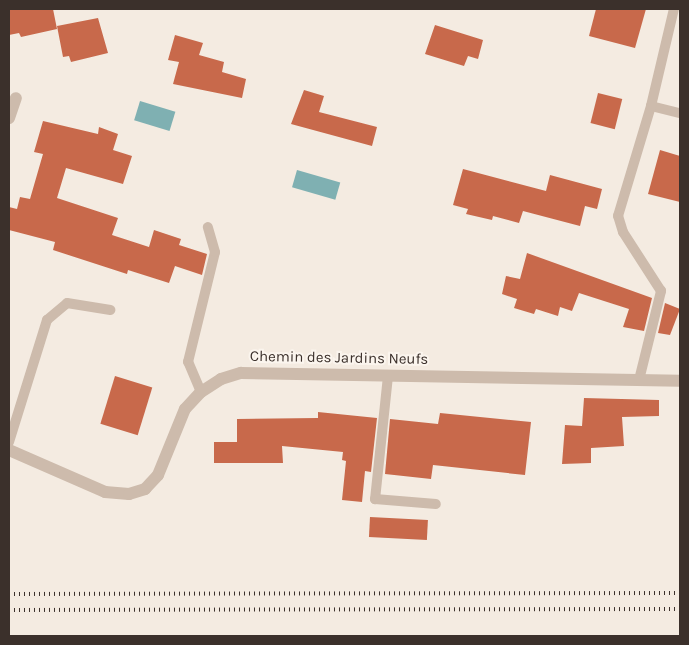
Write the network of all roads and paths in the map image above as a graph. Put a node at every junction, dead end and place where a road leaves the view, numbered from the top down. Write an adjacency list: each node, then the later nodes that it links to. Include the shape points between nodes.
1 (674, 9): 3 (lane)
2 (16, 98): 5 (street)
3 (651, 106): 4 (lane); 9 (lane, via 618,216 623,232 661,291)
4 (680, 113)
5 (9, 118)
6 (208, 227): 11 (lane, via 215,252 188,362)
7 (110, 310): 12 (lane, via 67,303 47,320)
8 (388, 376): 9 (street, Chemin des Jardins Neufs); 11 (street, Chemin des Jardins Neufs, via 242,373 221,378); 14 (lane, via 375,500)
9 (639, 380): 10 (street, Chemin des Jardins Neufs)
10 (680, 381)
11 (201, 392): 13 (street, Chemin des Jardins Neufs, via 185,409 158,475 146,489 129,494 105,492)
12 (9, 442)
13 (9, 450)
14 (436, 504)

